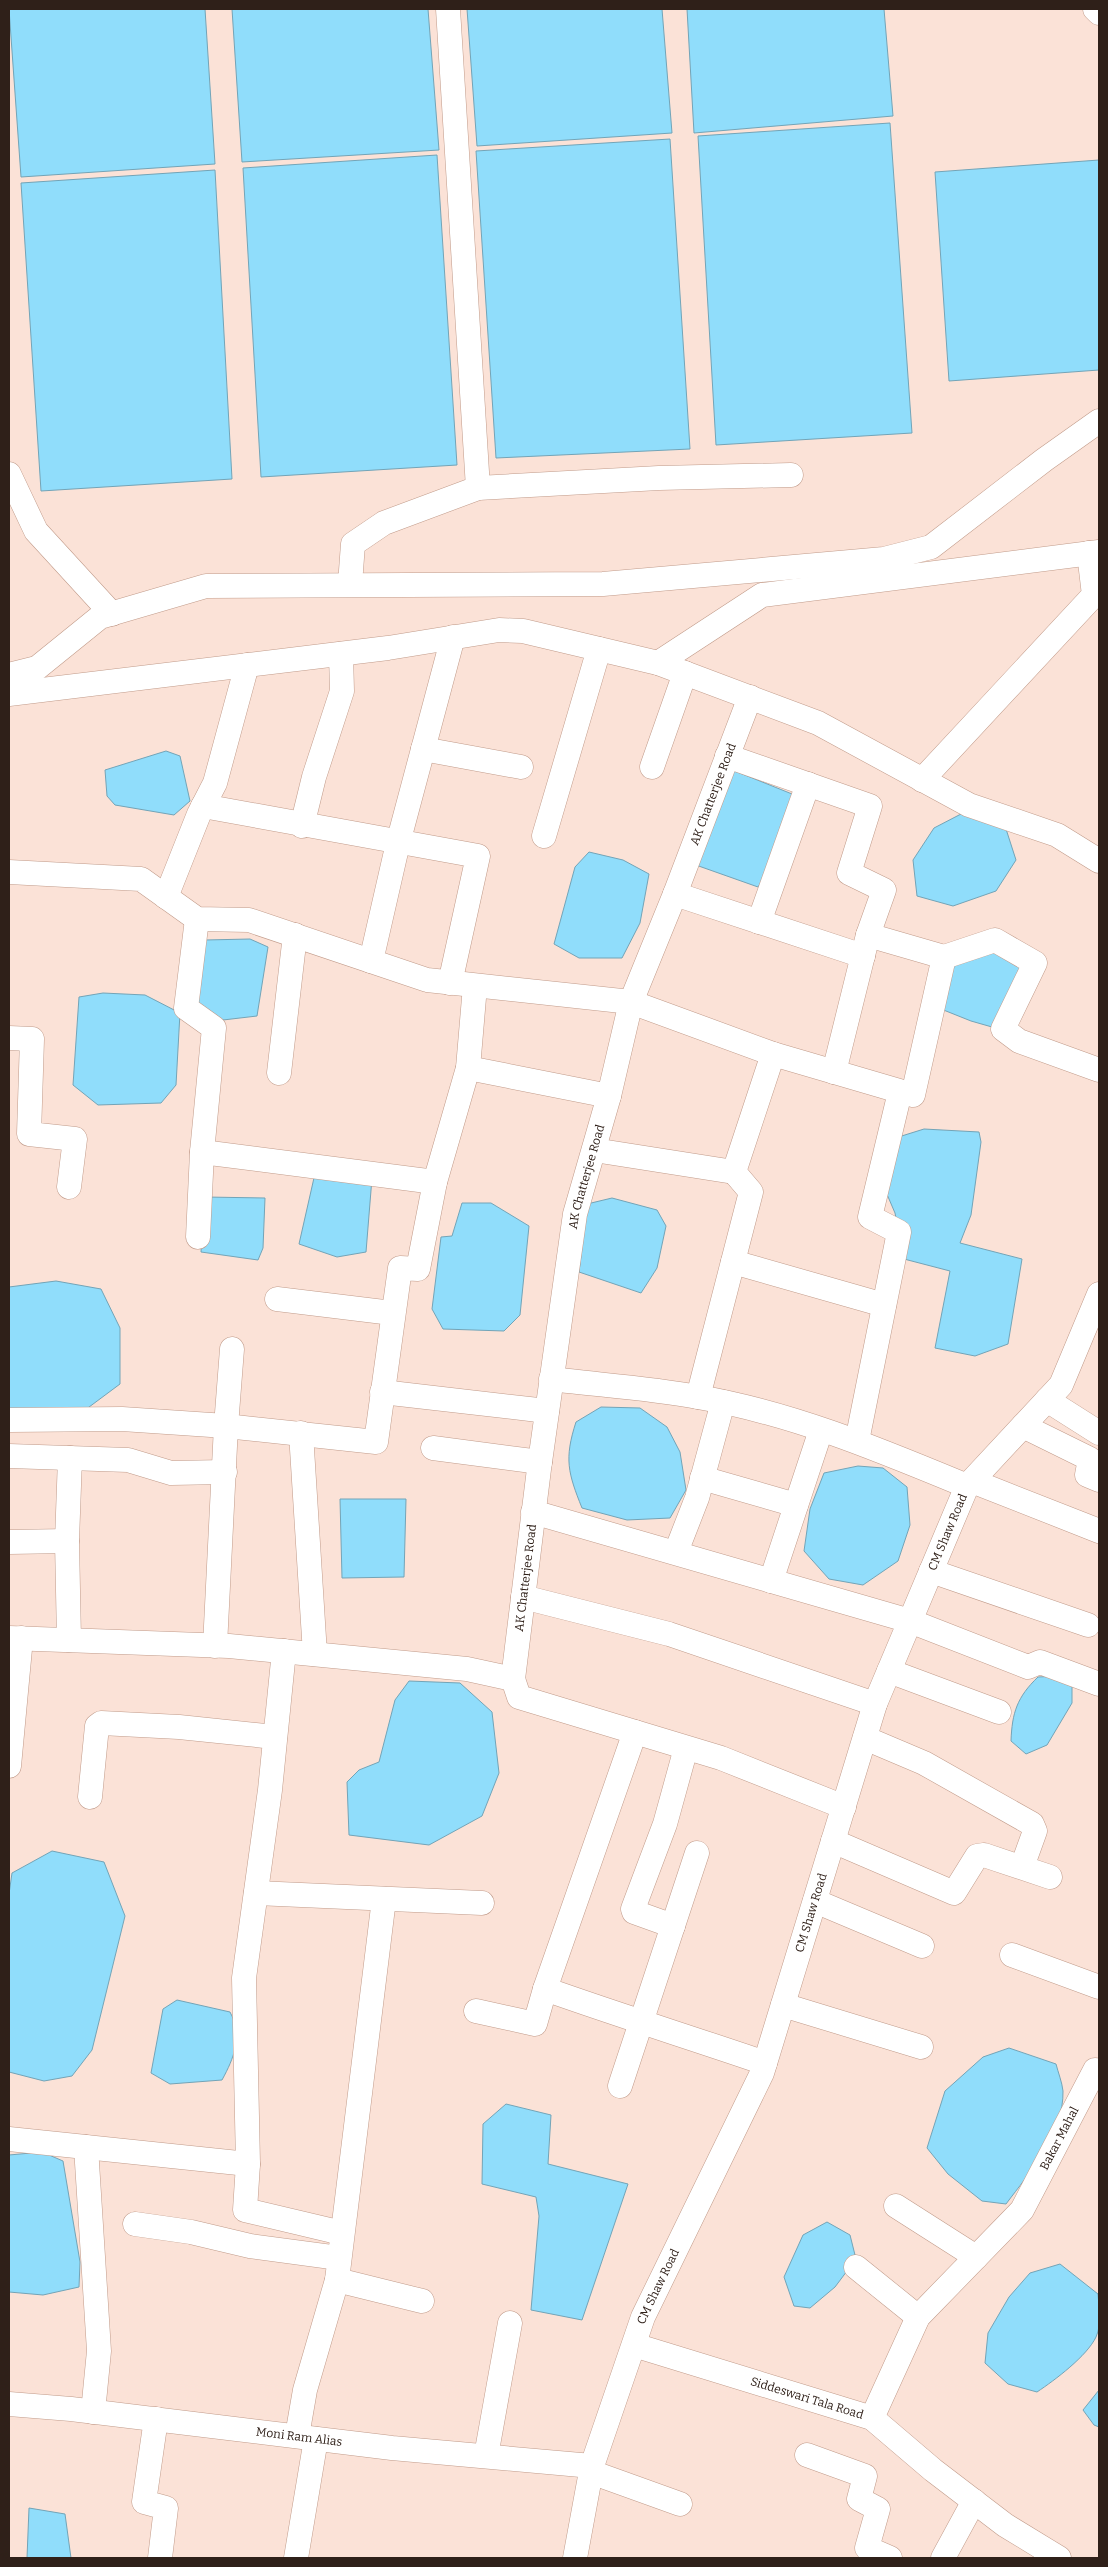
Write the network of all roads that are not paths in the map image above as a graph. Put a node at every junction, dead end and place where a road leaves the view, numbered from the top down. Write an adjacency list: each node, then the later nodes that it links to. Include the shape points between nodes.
1 (448, 9): 7 (street)
2 (1095, 9): 3 (street)
3 (1099, 14)
4 (1099, 421): 9 (street, via 931,547 884,558 603,584)
5 (9, 474): 10 (street, via 36,531)
6 (791, 475): 7 (street)
7 (478, 488): 9 (street, via 384,523 353,544)
8 (1094, 552): 14 (street, via 762,595); 24 (street, via 1094,595)
9 (350, 584): 10 (street, via 206,586)
10 (112, 614): 17 (street, via 100,617 37,668)
11 (453, 637): 12 (street, via 499,630 523,631); 13 (street); 20 (street)
12 (599, 649): 14 (street); 28 (street)
13 (340, 654): 15 (street); 27 (street, via 342,691)
14 (658, 663): 16 (street)
15 (247, 665): 18 (street); 26 (street, via 215,783)
16 (685, 673): 19 (street); 23 (street)
17 (9, 675)
18 (9, 694)
19 (750, 697): 21 (street, AK Chatterjee Road); 24 (street, via 818,723)
20 (423, 749): 22 (street); 29 (street)
21 (727, 756): 25 (street); 32 (street, AK Chatterjee Road)
22 (521, 766)
23 (652, 768)
24 (922, 780): 30 (street, via 969,805 1057,835)
25 (808, 784): 35 (street); 37 (street, via 870,806 849,873 884,890)
26 (203, 806): 27 (street); 33 (street)
27 (302, 826): 29 (street)
28 (544, 836)
29 (398, 843): 39 (street); 40 (street, via 478,856)
30 (1099, 861)
31 (9, 872): 33 (street, via 141,880)
32 (675, 894): 35 (street); 42 (street, AK Chatterjee Road)
33 (166, 897): 34 (street)
34 (197, 919): 36 (street, via 249,920); 53 (street, via 186,1008 214,1028)
35 (759, 922): 37 (street)
36 (295, 935): 39 (street); 48 (street)
37 (866, 945): 38 (street); 47 (street)
38 (944, 957): 46 (street, via 995,940 1035,963 1003,1029 1019,1041); 49 (street, via 913,1096)
39 (371, 961): 40 (street, via 428,980)
40 (450, 983): 41 (street)
41 (474, 986): 42 (street); 45 (street)
42 (631, 1002): 44 (street); 50 (street, AK Chatterjee Road)
43 (9, 1038): 51 (street, via 32,1039)
44 (773, 1054): 47 (street); 54 (street)
45 (468, 1068): 50 (street); 55 (street)
46 (1099, 1070)
47 (834, 1072): 49 (street)
48 (279, 1073)
49 (900, 1092): 61 (street, via 870,1217 899,1232)
50 (609, 1096): 52 (street, AK Chatterjee Road)
51 (19, 1135): 56 (street, via 74,1139)
52 (594, 1150): 54 (street); 65 (street, AK Chatterjee Road, via 575,1214)
53 (202, 1152): 55 (street); 57 (street)
54 (734, 1172): 58 (street, via 751,1192)
55 (435, 1182): 62 (street, via 418,1269 400,1268)
56 (69, 1187)
57 (198, 1237)
58 (733, 1262): 61 (street); 67 (street)
59 (1099, 1294): 63 (street, CM Shaw Road)
60 (277, 1299): 62 (street)
61 (884, 1305): 77 (street)
62 (392, 1314): 66 (street)
63 (1091, 1340): 68 (street, CM Shaw Road)
64 (232, 1349): 72 (street)
65 (552, 1379): 67 (street); 70 (street, AK Chatterjee Road)
66 (382, 1392): 70 (street); 75 (street, via 376,1442)
67 (698, 1396): 69 (street)
68 (1047, 1400): 73 (street, CM Shaw Road); 76 (street)
69 (723, 1402): 74 (street); 83 (street)
70 (547, 1411): 81 (street, AK Chatterjee Road)
71 (9, 1420): 72 (street, via 122,1419)
72 (226, 1426): 75 (street); 82 (street)
73 (1023, 1426): 84 (street, via 1090,1460 1087,1474); 85 (street, CM Shaw Road)
74 (821, 1430): 77 (street); 86 (street)
75 (301, 1433): 101 (street)
76 (1099, 1433)
77 (857, 1441): 85 (street)
78 (433, 1448): 81 (street)
79 (9, 1456): 80 (street)
80 (70, 1458): 82 (street, via 128,1460 171,1473); 89 (street)
81 (540, 1462): 87 (street, AK Chatterjee Road)
82 (225, 1472): 99 (street)
83 (702, 1478): 86 (street); 91 (street)
84 (1099, 1480)
85 (970, 1484): 88 (street); 92 (street, CM Shaw Road)
86 (796, 1505): 93 (street)
87 (533, 1512): 91 (street); 94 (street, AK Chatterjee Road)
88 (1099, 1531)
89 (67, 1541): 90 (street); 98 (street)
90 (9, 1542)
91 (676, 1552): 93 (street)
92 (931, 1572): 95 (street, CM Shaw Road); 96 (street)
93 (771, 1581): 95 (street)
94 (523, 1597): 103 (street, AK Chatterjee Road); 105 (street, via 668,1634)
95 (910, 1621): 102 (street, CM Shaw Road); 104 (street, via 1028,1667 1040,1662)
96 (1088, 1625)
97 (15, 1638): 98 (street); 111 (street)
98 (69, 1640): 99 (street)
99 (215, 1646): 100 (street)
100 (284, 1651): 101 (street); 108 (street)
101 (315, 1654): 103 (street, via 467,1669)
102 (889, 1671): 105 (street, CM Shaw Road); 106 (street)
103 (513, 1679): 107 (street, via 519,1697)
104 (1099, 1684)
105 (875, 1704): 109 (street, CM Shaw Road)
106 (999, 1712)
107 (635, 1732): 110 (street); 126 (street)
108 (276, 1737): 112 (street, via 100,1723 97,1726); 118 (street)
109 (865, 1738): 113 (street, CM Shaw Road); 116 (street, via 924,1763 1032,1824 1035,1831)
110 (686, 1748): 113 (street, via 721,1758); 122 (street, via 665,1824 633,1909)
111 (9, 1766)
112 (90, 1797)
113 (844, 1807): 114 (street, CM Shaw Road)
114 (833, 1841): 116 (street, via 954,1893 977,1856 984,1855); 120 (street, CM Shaw Road)
115 (698, 1853): 122 (street)
116 (1022, 1867): 117 (street)
117 (1050, 1877)
118 (256, 1893): 119 (street); 136 (street, via 244,1978)
119 (384, 1899): 121 (street); 139 (street)
120 (815, 1901): 123 (street); 127 (street, CM Shaw Road)
121 (482, 1903)
122 (673, 1926): 129 (street)
123 (922, 1946)
124 (1012, 1955): 125 (street)
125 (1099, 1987)
126 (545, 1990): 128 (street, via 535,2024); 129 (street)
127 (783, 2005): 130 (street); 131 (street, CM Shaw Road)
128 (476, 2011)
129 (641, 2024): 131 (street, via 670,2030); 133 (street)
130 (921, 2047)
131 (766, 2063): 146 (street, CM Shaw Road)
132 (1098, 2068): 140 (street, Bakar Mahal, via 1022,2210)
133 (620, 2086)
134 (9, 2139): 135 (street)
135 (86, 2147): 136 (street); 148 (street, via 99,2351)
136 (248, 2164): 139 (street, via 245,2210)
137 (896, 2206): 140 (street)
138 (135, 2224): 142 (street, via 191,2232)
139 (342, 2234): 142 (street)
140 (976, 2257): 144 (street, Bakar Mahal)
141 (856, 2267): 144 (street)
142 (338, 2269): 143 (street); 151 (street, via 305,2390)
143 (422, 2301)
144 (918, 2317): 149 (street, Bakar Mahal)
145 (510, 2323): 153 (street)
146 (634, 2345): 149 (street, Siddeswari Tala Road); 154 (street, CM Shaw Road)
147 (9, 2404): 148 (street, Moni Ram Alias)
148 (93, 2412): 150 (street, Moni Ram Alias)
149 (872, 2418): 155 (street, Siddeswari Tala Road)
150 (156, 2419): 151 (street, Moni Ram Alias); 157 (street, via 144,2502 166,2508)
151 (306, 2438): 153 (street, Moni Ram Alias); 158 (street)
152 (807, 2454): 160 (street, via 866,2476 859,2499 878,2509 867,2548)
153 (486, 2456): 154 (street, Moni Ram Alias)
154 (591, 2469): 156 (street, Moni Ram Alias); 159 (street, CM Shaw Road)
155 (974, 2501): 161 (street); 162 (street, Siddeswari Tala Road, via 1005,2525)
156 (680, 2504)
157 (160, 2558)
158 (296, 2558)
159 (575, 2558)
160 (890, 2558)
161 (942, 2558)
162 (1059, 2558)

